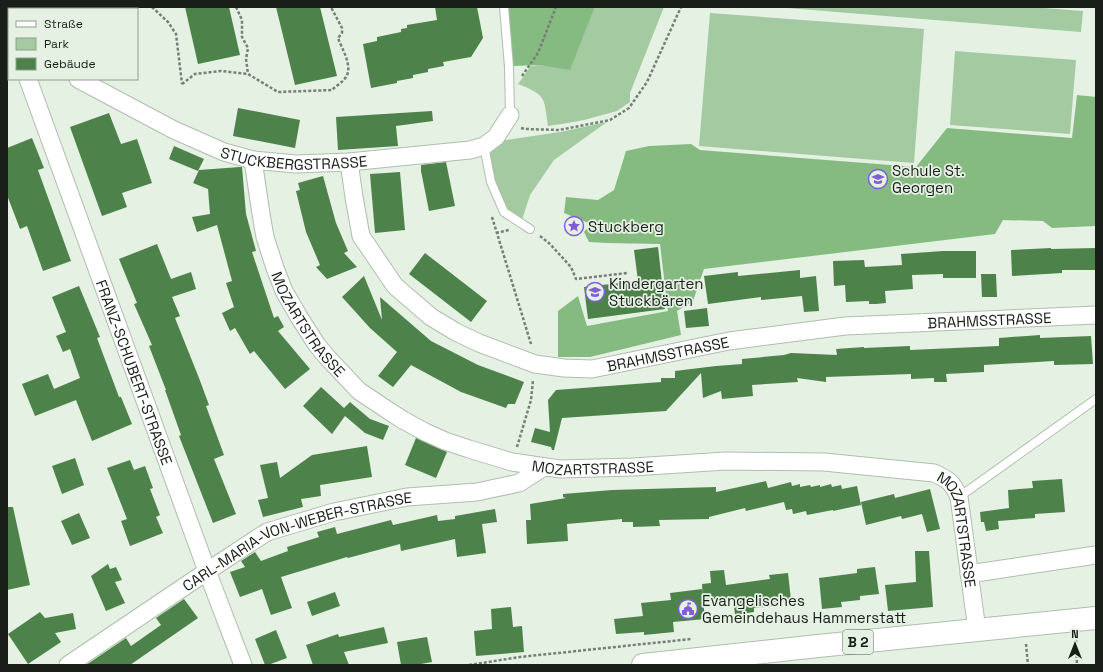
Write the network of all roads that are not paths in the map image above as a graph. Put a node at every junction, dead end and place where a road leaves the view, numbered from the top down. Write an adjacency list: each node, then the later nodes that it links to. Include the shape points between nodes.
1 (504, 7): 4 (lane, via 510,94)
2 (28, 80): 14 (street, FRANZ-SCHUBERT-STRASSE)
3 (80, 80): 6 (street, STUCKBERGSTRASSE, via 174,130 224,152)
4 (508, 119): 5 (street, STUCKBERGSTRASSE, via 496,137)
5 (484, 146): 7 (street, STUCKBERGSTRASSE, via 470,150); 8 (lane, via 491,182 504,212)
6 (253, 160): 7 (street, STUCKBERGSTRASSE, via 296,164); 11 (street, MOZARTSTRASSE, via 266,237 284,290 317,345 341,372 382,408 425,432 512,462)
7 (349, 162): 9 (street, BRAHMSSTRASSE, via 361,236 395,286 431,317 456,332 535,364 592,368 729,341 845,326)
8 (530, 229)
9 (1096, 315)
10 (1096, 399): 12 (lane)
11 (544, 467): 12 (street, MOZARTSTRASSE, via 583,469 726,461 824,462 934,473 954,486); 14 (street, CARL-MARIA-VON-WEBER-STRASSE, via 519,484 477,492 407,497 334,512 267,532)
12 (958, 497): 15 (street, MOZARTSTRASSE)
13 (1096, 555): 15 (street)
14 (207, 571): 19 (street, CARL-MARIA-VON-WEBER-STRASSE); 20 (street, FRANZ-SCHUBERT-STRASSE)
15 (969, 574): 17 (street, MOZARTSTRASSE)
16 (1096, 618): 17 (main road, B 2)
17 (977, 630): 18 (main road, B 2)
18 (739, 660): 21 (main road, B 2)
19 (68, 665)
20 (243, 665)
21 (642, 665)

